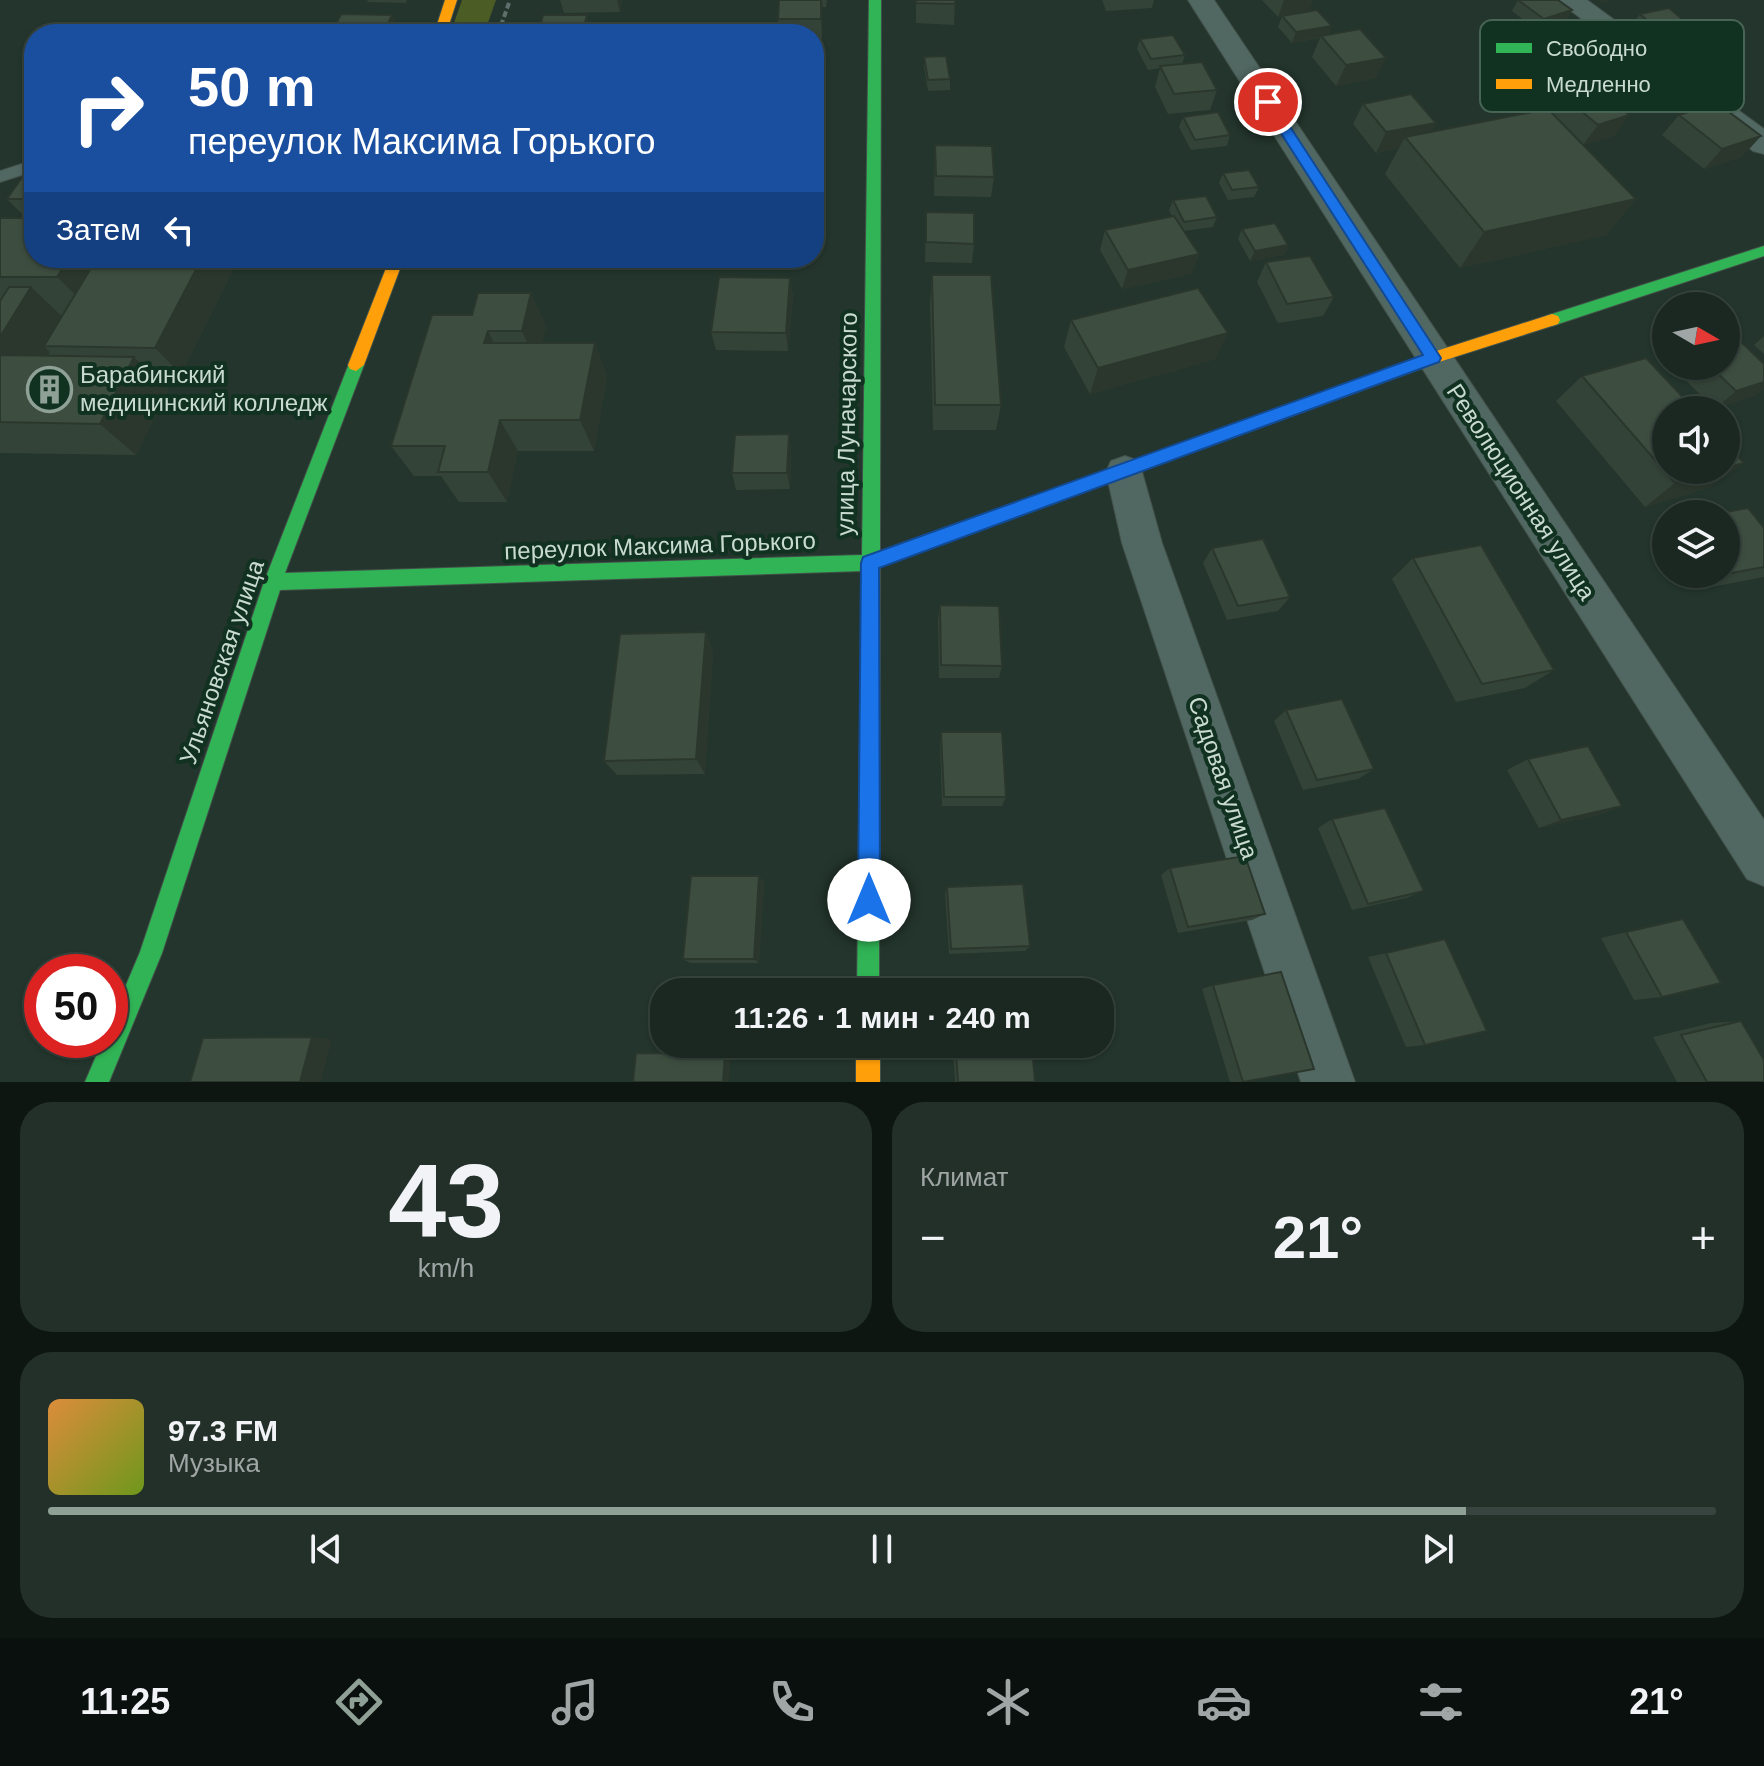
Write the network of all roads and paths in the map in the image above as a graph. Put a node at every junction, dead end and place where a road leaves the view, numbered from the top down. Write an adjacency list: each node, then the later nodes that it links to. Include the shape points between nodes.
1 (451, 0): 7 (street)
2 (510, 0): 8 (path)
3 (875, 0): 17 (street, улица Луначарского)
4 (1201, 0): 15 (street, Революционная улица)
5 (1570, 0): 6 (street)
6 (1597, 20)
7 (443, 24)
8 (502, 24)
9 (1721, 112): 10 (street)
10 (1764, 144)
11 (24, 169): 12 (lane)
12 (0, 177)
13 (1764, 251): 15 (street, переулок Максима Горького)
14 (393, 268): 18 (street, Ульяновская улица)
15 (1433, 358): 16 (street, переулок Максима Горького); 19 (street, Революционная улица)
16 (1125, 472): 17 (street, переулок Максима Горького); 24 (street, Садовая улица, via 1142,543)
17 (870, 563): 18 (street, переулок Максима Горького); 20 (street, улица Луначарского)
18 (273, 582): 22 (street, Ульяновская улица, via 151,953)
19 (1764, 862)
20 (868, 978)
21 (868, 1058): 23 (street)
22 (97, 1082)
23 (868, 1082)
24 (1328, 1082)

